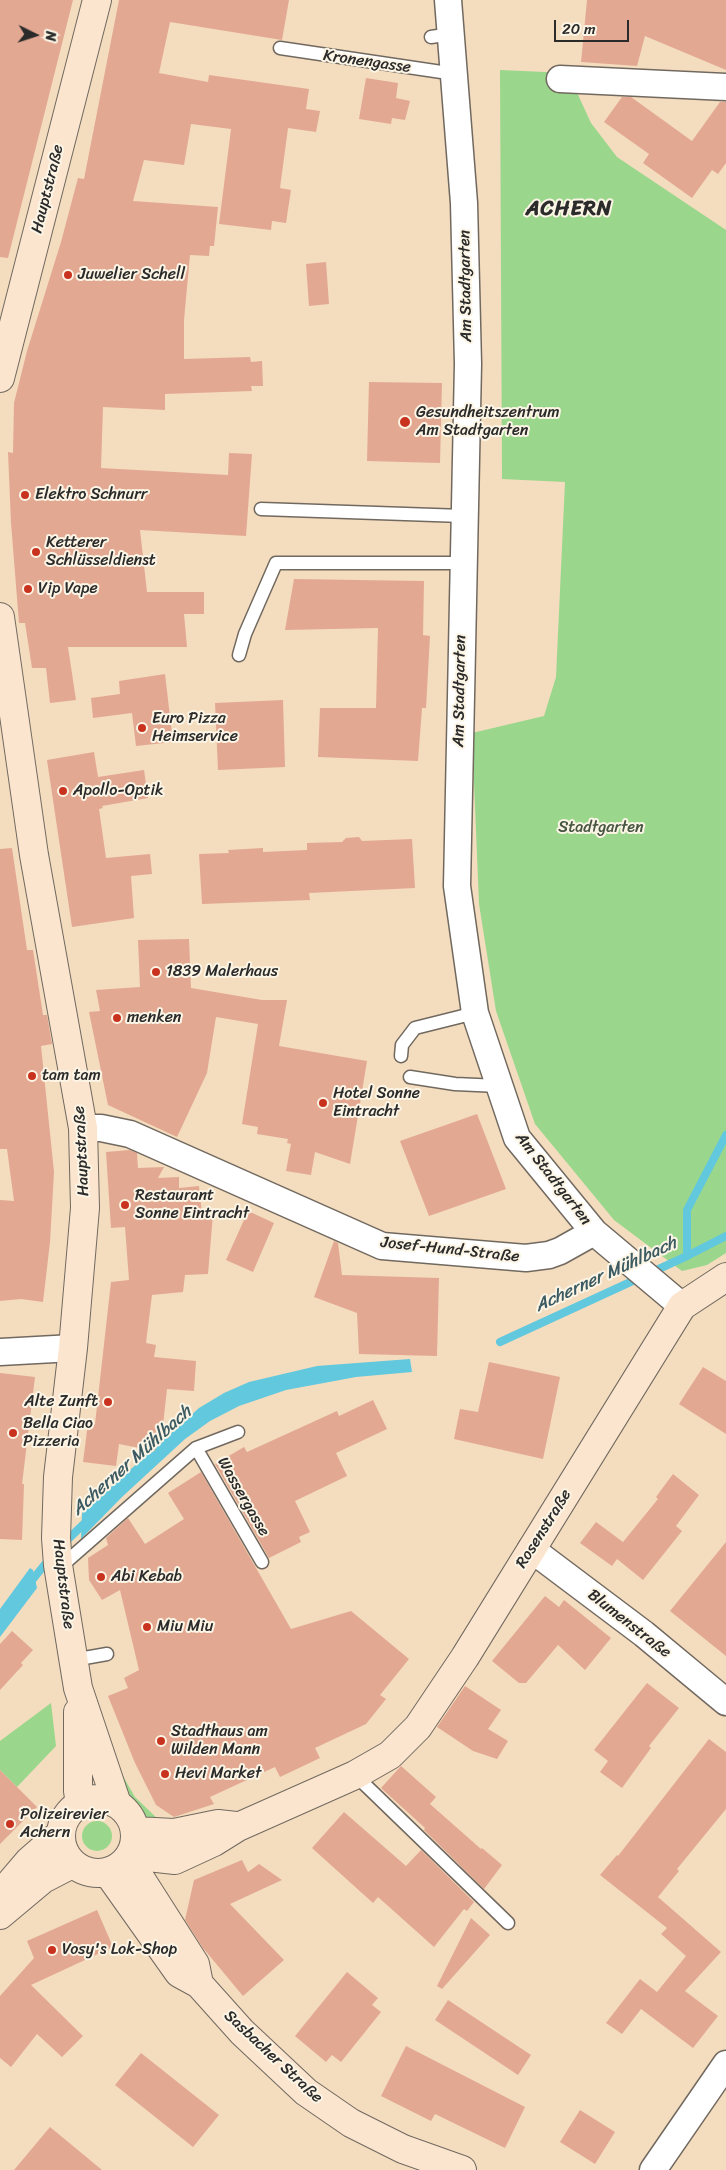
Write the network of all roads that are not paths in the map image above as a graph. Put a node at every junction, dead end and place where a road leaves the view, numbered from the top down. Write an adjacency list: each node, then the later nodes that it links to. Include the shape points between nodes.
1 (97, 0): 7 (main road, Hauptstraße)
2 (448, 0): 4 (street, Am Stadtgarten, via 441,35)
3 (280, 48): 4 (lane, Kronengasse)
4 (455, 74): 9 (street, Am Stadtgarten, via 464,203 468,364)
5 (560, 79): 6 (street)
6 (726, 87)
7 (0, 378)
8 (261, 509): 9 (lane)
9 (463, 516): 10 (street, Am Stadtgarten)
10 (462, 563): 12 (lane, via 276,563); 13 (street, Am Stadtgarten, via 457,886)
11 (0, 617): 17 (main road, Hauptstraße, via 34,855)
12 (239, 655)
13 (475, 1013): 14 (lane, via 415,1028 402,1045); 16 (street, Am Stadtgarten)
14 (401, 1056)
15 (410, 1077): 16 (lane)
16 (500, 1086): 18 (street, Am Stadtgarten, via 518,1138)
17 (84, 1128): 18 (street, Josef-Hund-Straße, via 130,1134 382,1246 526,1258 549,1256); 21 (main road, Hauptstraße, via 84,1208)
18 (594, 1232): 20 (street, Am Stadtgarten)
19 (726, 1276): 20 (main road, Rosenstraße)
20 (682, 1306): 25 (main road, Rosenstraße)
21 (73, 1348): 22 (street); 27 (main road, Hauptstraße, via 58,1477)
22 (0, 1352)
23 (238, 1432): 24 (lane, Wassergasse)
24 (196, 1448): 26 (lane, Wassergasse); 27 (lane, Wassergasse)
25 (531, 1549): 31 (street, Blumenstraße, via 644,1634); 32 (main road, Rosenstraße, via 418,1727 390,1755)
26 (262, 1562)
27 (58, 1567): 29 (main road, Hauptstraße)
28 (107, 1654): 29 (lane)
29 (73, 1660): 30 (main road, Hauptstraße)
30 (78, 1688): 33 (main road, Hauptstraße); 34 (main road, Hauptstraße)
31 (726, 1702)
32 (355, 1775): 35 (main road, Rosenstraße); 43 (lane)
33 (80, 1803): 34 (main road, via 95,1799); 36 (main road, via 64,1819)
34 (117, 1804): 37 (main road, via 132,1821)
35 (238, 1826): 37 (main road, Rosenstraße, via 218,1824 174,1833); 38 (main road, Rosenstraße, via 214,1842)
36 (60, 1834): 39 (main road, via 64,1854); 40 (main road, via 29,1861)
37 (125, 1854): 38 (main road); 39 (main road, via 86,1872); 41 (main road, Sasbacher Straße); 44 (main road, Sasbacher Straße, via 178,1973)
38 (175, 1860): 41 (main road, via 159,1888)
39 (72, 1864): 42 (main road, via 44,1878)
40 (0, 1894)
41 (157, 1906): 44 (main road, Sasbacher Straße, via 195,1964)
42 (0, 1915)
43 (508, 1923)
44 (199, 1984): 46 (main road, Sasbacher Straße, via 242,2032 306,2092 350,2123 403,2149)
45 (726, 2064): 47 (street)
46 (462, 2170)
47 (653, 2170)

